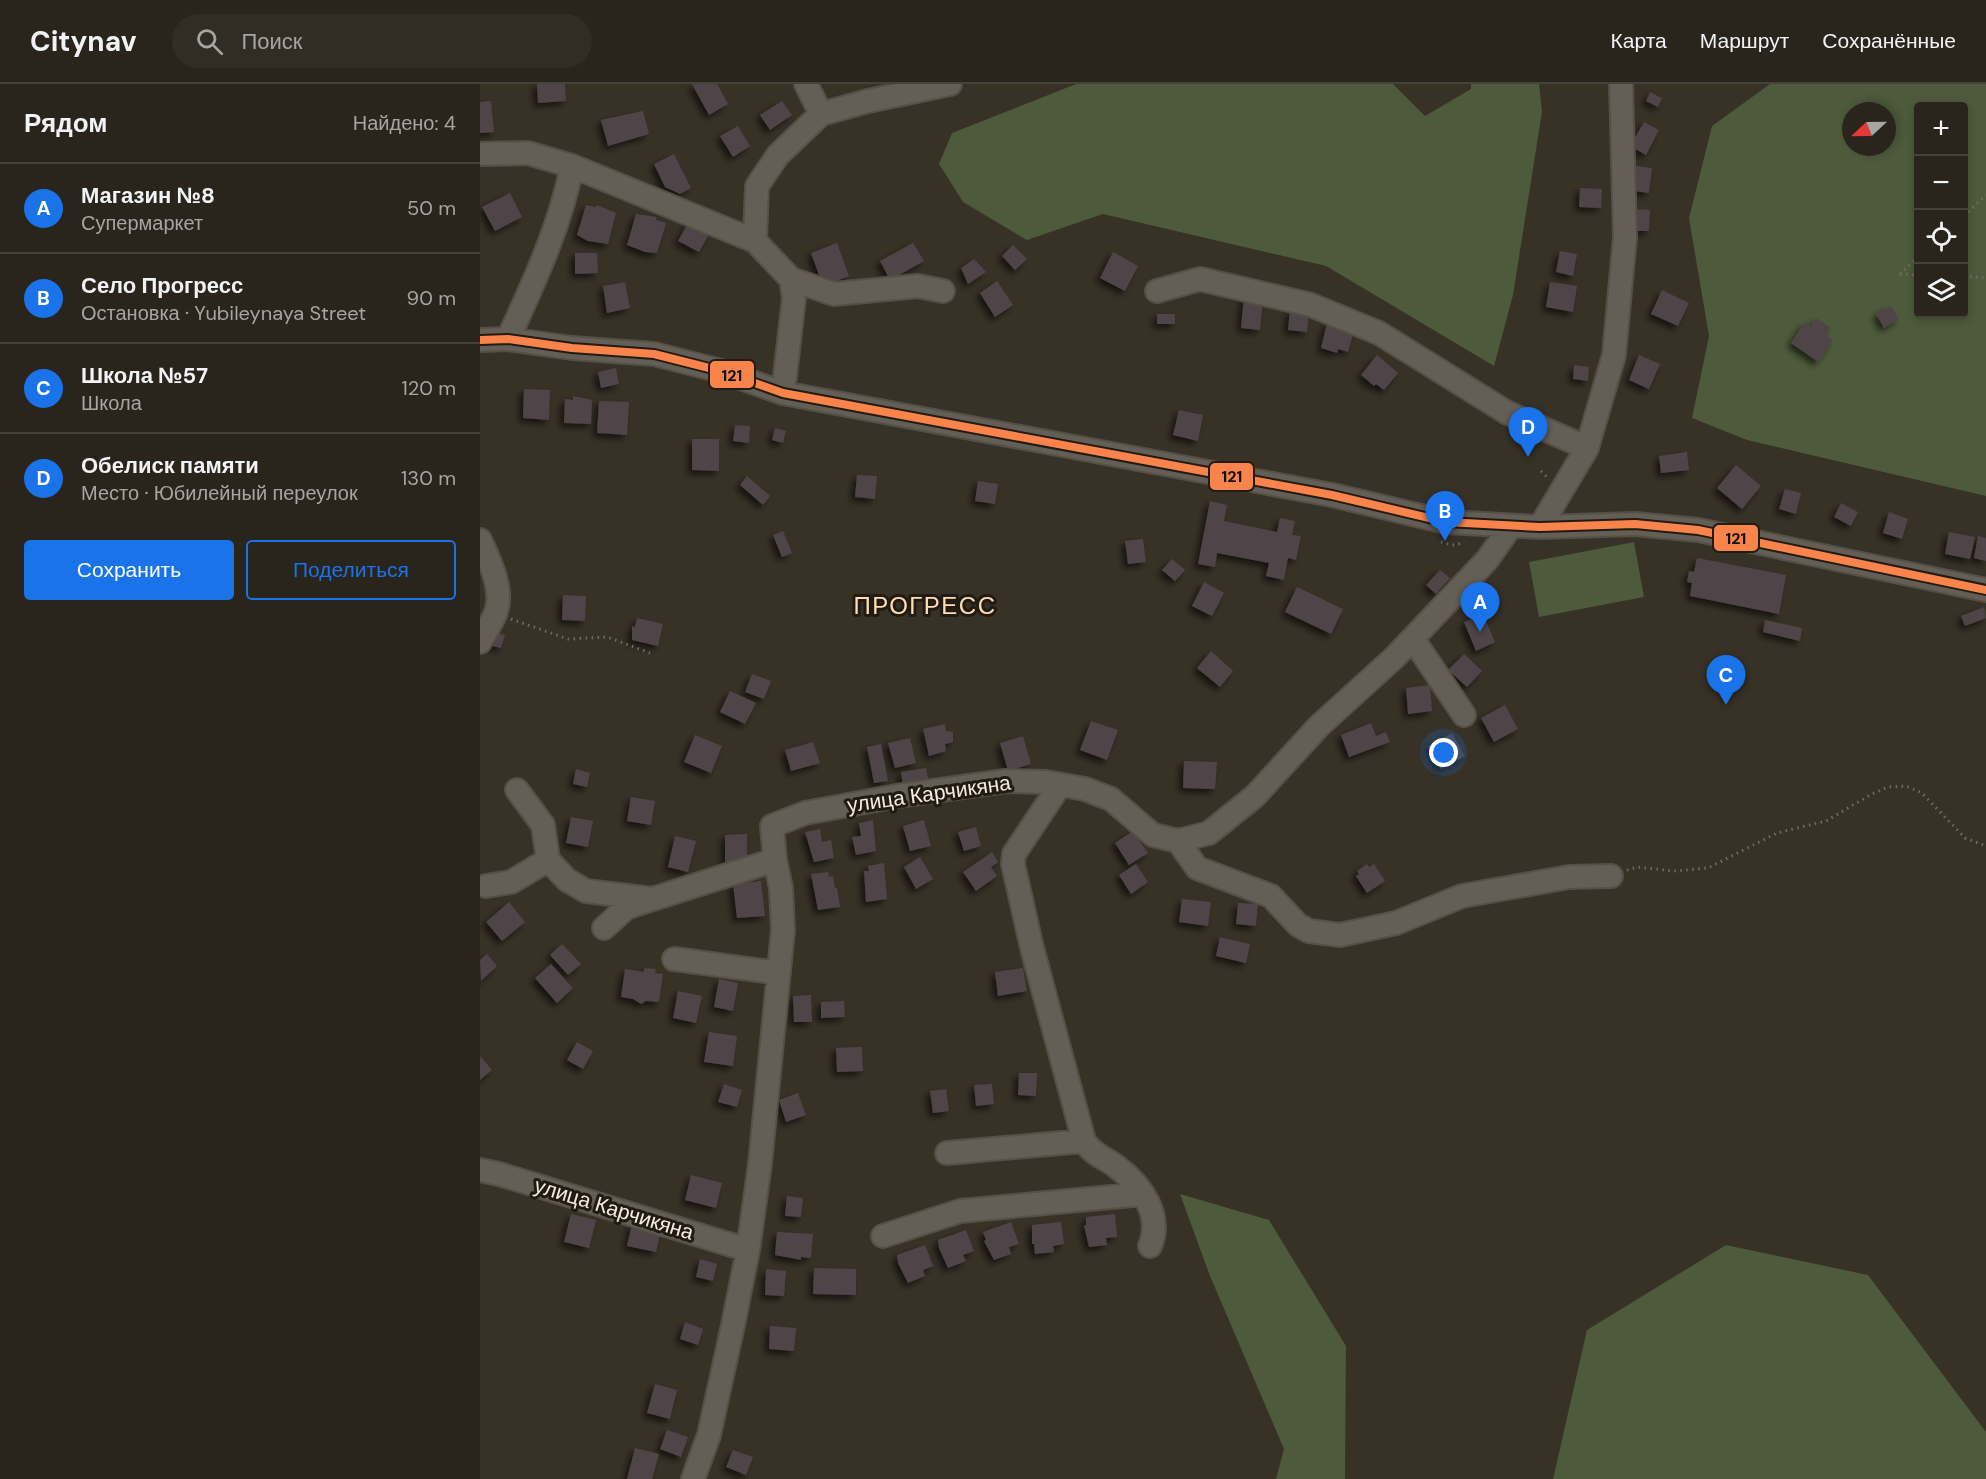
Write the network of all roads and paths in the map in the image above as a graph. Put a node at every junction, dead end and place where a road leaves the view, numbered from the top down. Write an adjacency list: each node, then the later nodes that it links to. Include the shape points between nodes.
1 (806, 84): 4 (street)
2 (950, 84): 4 (street)
3 (1621, 84): 20 (street, via 1623,261 1614,355)
4 (820, 114): 9 (street, via 778,154 757,186)
5 (480, 154): 6 (street, via 528,153)
6 (572, 166): 9 (street); 17 (street, via 566,199 543,262)
7 (1986, 195): 8 (path)
8 (1968, 212)
9 (755, 242): 14 (street)
10 (1914, 261): 11 (path, via 1900,274)
11 (1914, 275)
12 (1968, 276): 13 (path)
13 (1986, 278)
14 (791, 279): 15 (street, via 834,294 918,286); 19 (street, via 794,298)
15 (943, 291)
16 (1157, 291): 20 (street, via 1200,279 1311,305 1380,333 1506,412)
17 (508, 339): 18 (street); 19 (street, via 654,354 721,371)
18 (480, 340)
19 (783, 393): 21 (street, via 1321,493 1446,522)
20 (1587, 448): 22 (street)
21 (1511, 526): 22 (street); 26 (street, via 1487,560)
22 (1540, 527): 24 (street, via 1635,524 1698,530)
23 (480, 540): 25 (street, via 497,584)
24 (1986, 590)
25 (496, 612): 27 (street); 28 (path, via 568,639 607,638)
26 (1413, 639): 29 (street); 32 (street, via 1319,726 1255,796 1209,832)
27 (480, 642)
28 (650, 653)
29 (1464, 715)
30 (1060, 785): 32 (street, улица Карчикяна, via 1111,799 1153,835); 35 (street, улица Карчикяна, via 1006,781 805,813 772,826); 42 (street, via 1014,854 1013,864)
31 (518, 790): 34 (street, via 543,825)
32 (1178, 842): 36 (street, via 1197,868 1271,896 1298,925 1309,931 1340,935 1396,923 1462,896 1569,877)
33 (1986, 846): 36 (path, via 1965,838 1922,793 1906,786 1888,787 1826,821 1777,833 1708,868 1674,871 1637,867)
34 (548, 860): 37 (street, via 511,882); 38 (street, via 567,880 586,891)
35 (775, 860): 38 (street); 41 (street, улица Карчикяна, via 783,930)
36 (1611, 876)
37 (486, 886)
38 (653, 899): 39 (street, via 626,908)
39 (604, 928)
40 (674, 959): 41 (street)
41 (778, 973): 48 (street, улица Карчикяна)
42 (1084, 1141): 43 (street); 45 (street, via 1090,1151 1135,1182)
43 (947, 1153)
44 (480, 1170): 48 (street, улица Карчикяна)
45 (1143, 1194): 46 (street, via 960,1211); 47 (street, via 1155,1220 1156,1233)
46 (883, 1236)
47 (1150, 1246)
48 (748, 1250): 49 (street, улица Карчикяна, via 709,1435)
49 (693, 1479)

